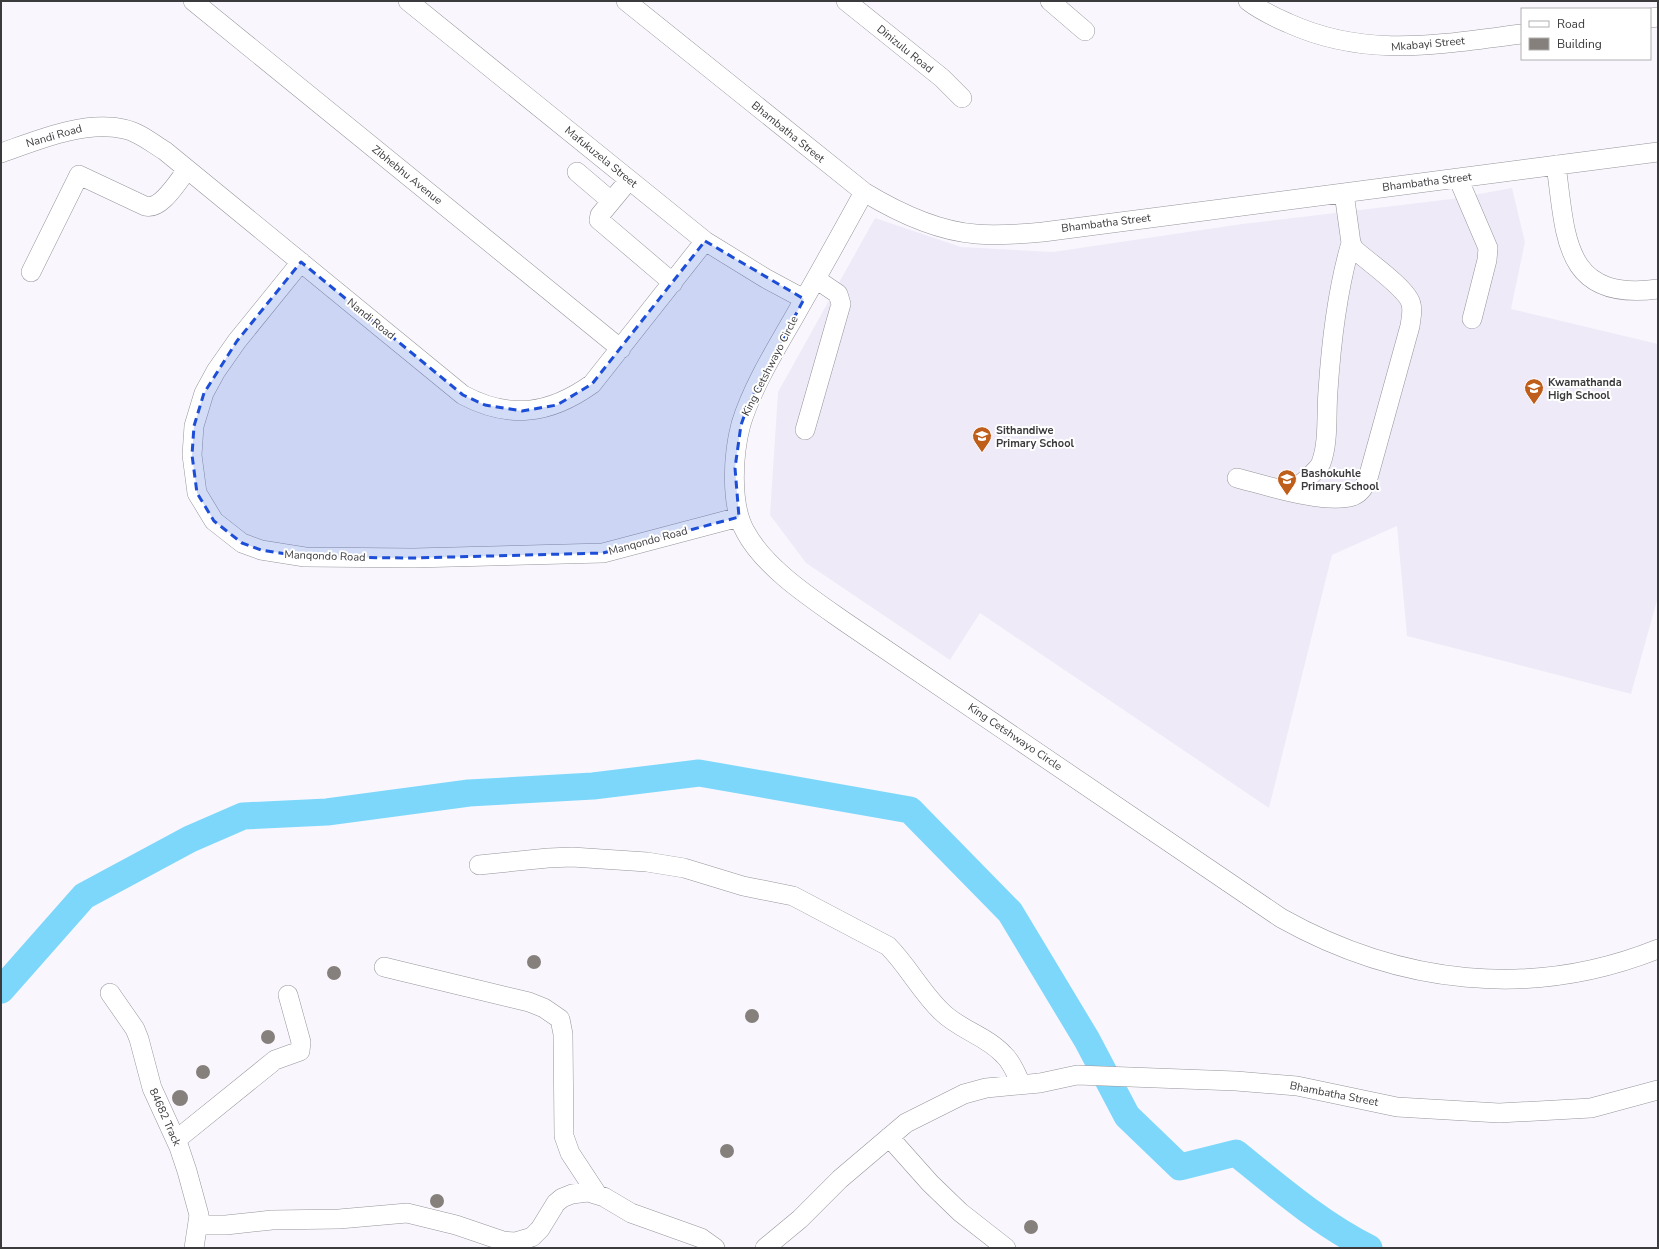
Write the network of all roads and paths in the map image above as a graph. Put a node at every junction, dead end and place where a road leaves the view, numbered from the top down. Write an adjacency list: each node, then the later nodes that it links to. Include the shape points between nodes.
1 (192, 1): 29 (street, Zibhebhu Avenue)
2 (408, 1): 16 (street, Mafukuzela Street)
3 (626, 1): 17 (street, Bhambatha Street)
4 (846, 1): 9 (street, Dinizulu Road, via 942,78)
5 (1050, 1): 7 (street)
6 (1248, 1): 8 (street, Mkabayi Street, via 1274,17 1324,38 1367,46 1412,46)
7 (1085, 31)
8 (1521, 34)
9 (962, 98)
10 (1658, 152): 12 (street, Bhambatha Street)
11 (1, 153): 13 (street, Nandi Road, via 82,128 104,126 125,129 145,138)
12 (1556, 165): 15 (street, Bhambatha Street); 26 (street, via 1571,253 1581,269 1598,284 1610,289)
13 (187, 170): 22 (street, Nandi Road); 23 (street, via 159,203 152,207 79,175)
14 (577, 172): 19 (street)
15 (1458, 178): 18 (street, Bhambatha Street); 28 (street, via 1488,248)
16 (629, 180): 19 (street); 20 (street, Mafukuzela Street)
17 (864, 192): 18 (street, Bhambatha Street, via 898,211 952,230 1008,235); 24 (street, King Cetshwayo Circle)
18 (1344, 193): 21 (street)
19 (611, 201): 25 (street, via 600,215 600,223)
20 (705, 241): 25 (street, Nandi Road); 27 (street, Mafukuzela Street)
21 (1351, 243): 32 (street, via 1344,267 1328,390 1325,441 1320,464); 32 (street, via 1365,259 1407,295 1412,312 1410,326 1365,486 1353,496 1341,498 1313,496)
22 (301, 262): 29 (street, Nandi Road, via 463,395 484,405 522,411 557,405 592,384); 33 (street, Manqondo Road, via 216,371 204,392 194,426 192,455 196,493 214,521 242,543 261,550 305,557 414,558 590,554 622,549)
23 (31, 272)
24 (816, 279): 27 (street, King Cetshwayo Circle); 30 (street, via 838,294 841,304)
25 (673, 283): 29 (street, Nandi Road)
26 (1658, 289)
27 (804, 299): 33 (street, King Cetshwayo Circle, via 748,405 741,425 735,468)
28 (1472, 320)
29 (621, 349)
30 (805, 430)
31 (1237, 478): 32 (street)
32 (1293, 491)
33 (739, 517): 35 (street, King Cetshwayo Circle, via 754,546 778,571 815,601 1281,918 1312,935 1372,959 1439,975 1474,979 1561,975 1610,966)
34 (479, 864): 39 (street, via 548,858 647,862 684,868 743,886 793,896 888,946 940,1011 955,1024 996,1047 1005,1055)
35 (1658, 949)
36 (384, 967): 43 (street, via 529,1002 560,1019 563,1034 565,1141 570,1154)
37 (110, 993): 42 (street, 84682 Track, via 135,1029 152,1088)
38 (288, 995): 42 (street, via 300,1051 275,1060)
39 (1014, 1084): 40 (street, Bhambatha Street, via 1077,1075 1264,1082 1297,1086 1397,1107 1499,1113 1591,1108); 41 (street, Bhambatha Street, via 964,1094 906,1123)
40 (1658, 1090)
41 (889, 1137): 47 (street, Bhambatha Street); 48 (street, via 960,1212)
42 (176, 1140): 44 (street, 84682 Track, via 197,1207)
43 (597, 1194): 44 (street, via 582,1192 562,1198 532,1237 515,1242 503,1241 456,1224 407,1213 339,1219); 46 (street, via 631,1213 701,1238)
44 (199, 1225): 45 (street, 84682 Track)
45 (194, 1248)
46 (715, 1248)
47 (765, 1248)
48 (1006, 1248)

